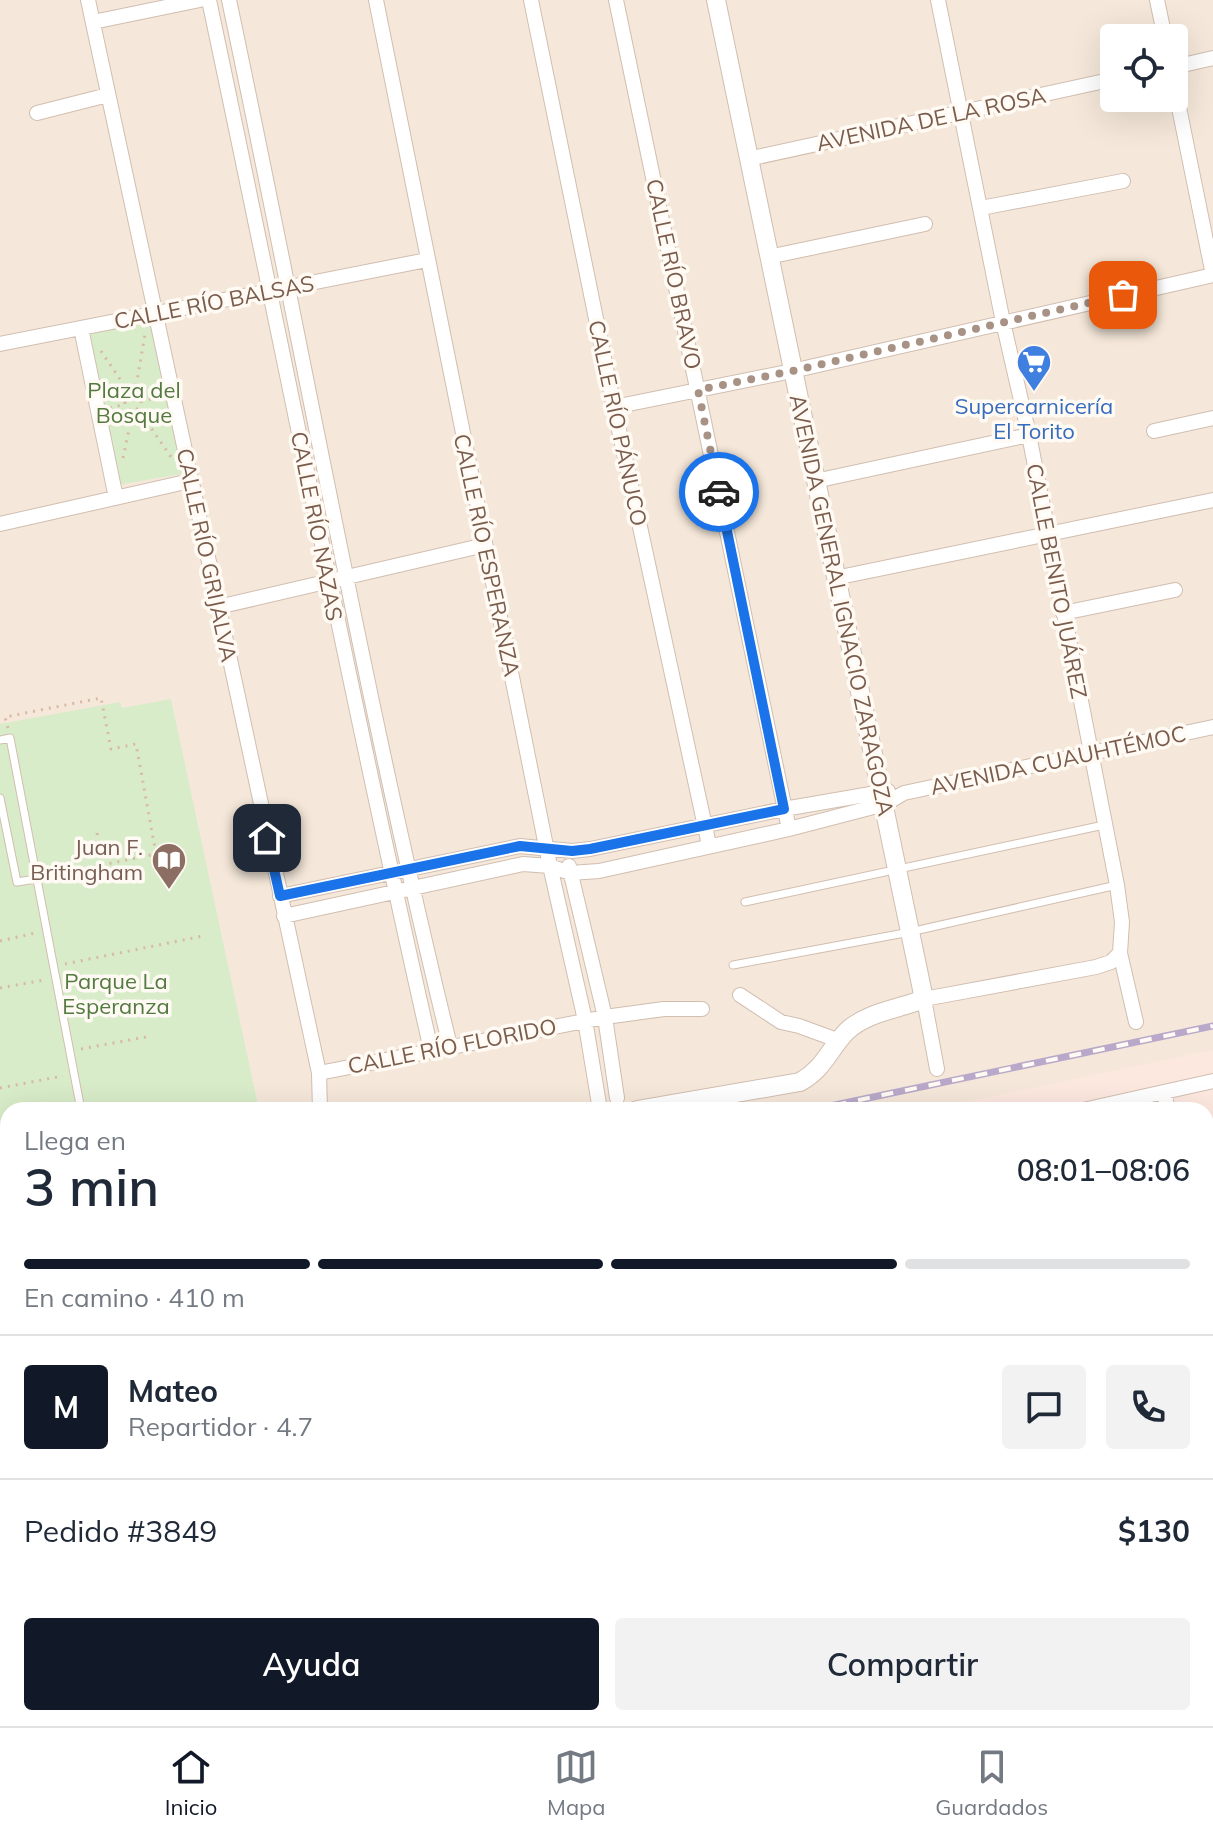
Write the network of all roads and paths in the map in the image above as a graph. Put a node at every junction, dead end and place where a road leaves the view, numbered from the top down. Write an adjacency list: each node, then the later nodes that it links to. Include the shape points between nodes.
1 (88, 0): 11 (street, CALLE RÍO GRIJALVA)
2 (200, 0): 11 (street)
3 (209, 0): 28 (street, CALLE RÍO NAZAS)
4 (229, 0): 27 (street, CALLE RÍO NAZAS)
5 (376, 0): 25 (street, CALLE RÍO ESPERANZA)
6 (531, 0): 41 (street, CALLE RÍO PÁNUCO)
7 (616, 0): 36 (street, CALLE RÍO BRAVO)
8 (716, 0): 20 (street, AVENIDA GENERAL IGNACIO ZARAGOZA)
9 (938, 0): 17 (street, CALLE BENITO JUÁREZ)
10 (1157, 0): 12 (street)
11 (93, 22): 16 (street, CALLE RÍO GRIJALVA)
12 (1162, 24)
13 (1213, 58): 14 (street)
14 (1188, 64)
15 (1100, 82): 17 (street, AVENIDA DE LA ROSA)
16 (108, 95): 19 (street); 29 (street, CALLE RÍO GRIJALVA)
17 (961, 111): 20 (street, AVENIDA DE LA ROSA); 22 (street, CALLE BENITO JUÁREZ)
18 (1180, 112): 26 (street)
19 (37, 113)
20 (748, 159): 24 (street, AVENIDA GENERAL IGNACIO ZARAGOZA)
21 (1123, 181): 22 (street)
22 (981, 208): 30 (street, CALLE BENITO JUÁREZ)
23 (925, 224): 24 (street)
24 (768, 257): 35 (street, AVENIDA GENERAL IGNACIO ZARAGOZA)
25 (427, 260): 27 (street, CALLE RÍO BALSAS); 55 (street, CALLE RÍO ESPERANZA)
26 (1213, 275): 30 (street)
27 (290, 287): 28 (street, CALLE RÍO BALSAS); 56 (street, CALLE RÍO NAZAS)
28 (271, 291): 29 (street, CALLE RÍO BALSAS); 58 (street, CALLE RÍO NAZAS)
29 (155, 313): 31 (street, CALLE RÍO BALSAS); 49 (street, CALLE RÍO GRIJALVA)
30 (1003, 322): 35 (street); 46 (street, CALLE BENITO JUÁREZ)
31 (81, 328): 34 (street, CALLE RÍO BALSAS); 51 (street)
32 (145, 331): 37 (path)
33 (94, 341): 37 (path)
34 (0, 344)
35 (792, 371): 36 (street); 50 (street, AVENIDA GENERAL IGNACIO ZARAGOZA)
36 (698, 390): 41 (street); 68 (street, CALLE RÍO BRAVO)
37 (133, 394): 39 (path); 40 (path)
38 (166, 396): 39 (path)
39 (141, 401): 43 (path)
40 (125, 404): 42 (path); 43 (path)
41 (614, 407): 69 (street, CALLE RÍO PÁNUCO)
42 (102, 410)
43 (136, 410): 47 (path); 48 (path)
44 (1213, 418): 45 (street)
45 (1154, 431)
46 (1029, 435): 50 (street); 54 (street, CALLE BENITO JUÁREZ)
47 (173, 461)
48 (120, 470)
49 (190, 481): 51 (street); 60 (street, CALLE RÍO GRIJALVA)
50 (815, 481): 57 (street, AVENIDA GENERAL IGNACIO ZARAGOZA)
51 (116, 498): 53 (street)
52 (1213, 500): 54 (street)
53 (0, 524)
54 (1048, 532): 57 (street); 61 (street, CALLE BENITO JUÁREZ)
55 (485, 545): 56 (street); 74 (street, CALLE RÍO ESPERANZA)
56 (345, 578): 58 (street); 78 (street, CALLE RÍO NAZAS)
57 (835, 578): 66 (street, AVENIDA GENERAL IGNACIO ZARAGOZA)
58 (328, 581): 60 (street); 80 (street, CALLE RÍO NAZAS)
59 (1175, 590): 61 (street)
60 (218, 607): 86 (street, CALLE RÍO GRIJALVA)
61 (1063, 613): 65 (street, CALLE BENITO JUÁREZ)
62 (5, 717): 76 (path, via 101,698 111,749 136,744 156,854)
63 (1213, 727): 65 (street, AVENIDA CUAUHTÉMOC)
64 (0, 740): 82 (lane, via 10,738)
65 (1089, 751): 66 (street, AVENIDA CUAUHTÉMOC); 70 (street, CALLE BENITO JUÁREZ)
66 (884, 797): 68 (street, AVENIDA CUAUHTÉMOC); 71 (street, AVENIDA CUAUHTÉMOC); 79 (street, AVENIDA GENERAL IGNACIO ZARAGOZA)
67 (0, 798): 82 (lane, via 17,882)
68 (784, 809): 69 (street, AVENIDA CUAUHTÉMOC); 71 (street, CALLE RÍO BRAVO)
69 (705, 825): 73 (street, CALLE RÍO PÁNUCO); 75 (street, AVENIDA CUAUHTÉMOC)
70 (1104, 825): 79 (lane); 83 (street, CALLE BENITO JUÁREZ)
71 (789, 829): 73 (street, AVENIDA CUAUHTÉMOC)
72 (97, 833): 76 (path)
73 (709, 845): 81 (street, AVENIDA CUAUHTÉMOC)
74 (546, 847): 75 (street, AVENIDA CUAUHTÉMOC); 77 (street, CALLE RÍO ESPERANZA); 78 (street, AVENIDA CUAUHTÉMOC, via 520,846)
75 (565, 850): 81 (street)
76 (103, 865): 82 (path)
77 (550, 866): 81 (street, AVENIDA CUAUHTÉMOC); 84 (street, via 523,864); 102 (street, CALLE RÍO ESPERANZA)
78 (408, 868): 80 (street, AVENIDA CUAUHTÉMOC); 84 (street, CALLE RÍO NAZAS)
79 (898, 870): 87 (lane); 90 (street, AVENIDA GENERAL IGNACIO ZARAGOZA)
80 (390, 872): 85 (street, CALLE RÍO NAZAS); 86 (street, AVENIDA CUAUHTÉMOC)
81 (570, 873): 101 (street)
82 (36, 879): 89 (lane)
83 (1117, 885): 90 (lane); 93 (street, CALLE BENITO JUÁREZ)
84 (411, 889): 85 (street); 106 (street, CALLE RÍO NAZAS)
85 (395, 892): 88 (street); 107 (street, CALLE RÍO NAZAS)
86 (280, 896): 88 (street, CALLE RÍO GRIJALVA)
87 (745, 902)
88 (284, 916): 110 (street, CALLE RÍO GRIJALVA)
89 (47, 931): 92 (path); 95 (lane)
90 (910, 932): 94 (lane); 99 (street, AVENIDA GENERAL IGNACIO ZARAGOZA)
91 (203, 936): 95 (path)
92 (0, 941)
93 (1120, 953): 99 (street, via 1096,967); 103 (street, CALLE BENITO JUÁREZ)
94 (733, 965)
95 (54, 966): 96 (lane)
96 (56, 978): 97 (path); 108 (lane)
97 (0, 988)
98 (740, 995): 105 (street, via 781,1022)
99 (924, 999): 105 (street, via 874,1014); 109 (street, AVENIDA GENERAL IGNACIO ZARAGOZA)
100 (702, 1009): 101 (street, CALLE RÍO FLORIDO)
101 (605, 1017): 102 (street, CALLE RÍO FLORIDO); 115 (street)
102 (585, 1020): 106 (street, CALLE RÍO FLORIDO); 118 (street, CALLE RÍO ESPERANZA)
103 (1136, 1022)
104 (146, 1037): 108 (path)
105 (840, 1041): 119 (street, via 822,1066 800,1082)
106 (450, 1046): 107 (street, CALLE RÍO FLORIDO)
107 (431, 1050): 110 (street, CALLE RÍO FLORIDO)
108 (70, 1052): 111 (lane)
109 (937, 1069)
110 (319, 1073): 117 (street, CALLE RÍO GRIJALVA)
111 (74, 1074): 113 (path); 116 (lane)
112 (1213, 1081): 114 (street)
113 (0, 1088)
114 (1164, 1092): 120 (street); 121 (street)
115 (617, 1098)
116 (79, 1102)
117 (320, 1102)
118 (599, 1102)
119 (684, 1102)
120 (1119, 1102)
121 (1166, 1102)

